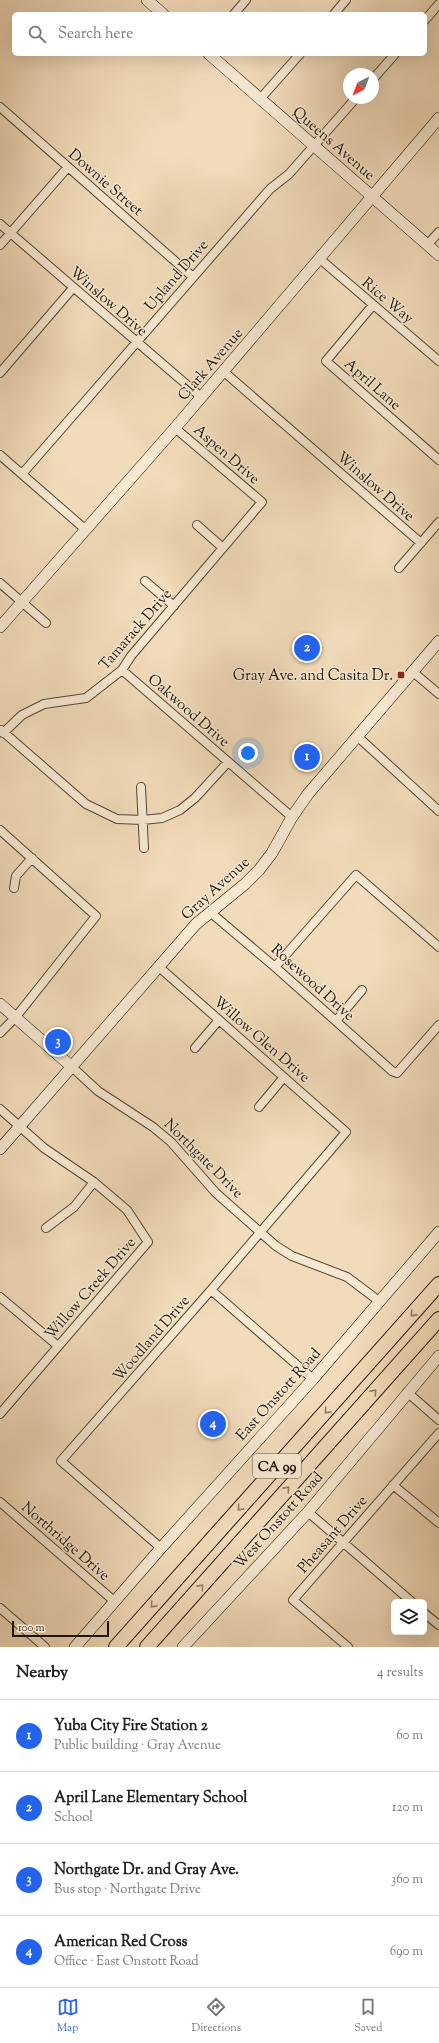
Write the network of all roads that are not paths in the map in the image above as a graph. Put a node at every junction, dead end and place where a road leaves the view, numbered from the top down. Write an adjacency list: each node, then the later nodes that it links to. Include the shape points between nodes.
1 (246, 0): 6 (street)
2 (346, 0): 7 (street)
3 (149, 1): 5 (street)
4 (439, 4): 8 (street)
5 (161, 12)
6 (236, 12)
7 (336, 12)
8 (427, 18)
9 (211, 56): 13 (street, Queens Avenue)
10 (298, 56): 13 (street)
11 (393, 56): 12 (street)
12 (379, 72)
13 (260, 99): 17 (street, Queens Avenue)
14 (351, 104): 17 (street, Upland Drive)
15 (0, 107): 18 (street, Downie Street)
16 (439, 118): 19 (street, Clark Avenue)
17 (314, 146): 19 (street, Queens Avenue); 27 (street, Upland Drive, via 289,174 270,189)
18 (68, 167): 22 (street); 27 (street, Downie Street)
19 (372, 196): 24 (street, Queens Avenue); 26 (street, Clark Avenue)
20 (0, 224): 22 (street, Winslow Drive)
21 (439, 232): 24 (street)
22 (10, 233): 23 (street); 28 (street, Winslow Drive)
23 (0, 245)
24 (427, 245): 25 (street, Queens Avenue)
25 (439, 255)
26 (320, 259): 29 (street, Rice Way); 32 (street, Clark Avenue)
27 (193, 277): 30 (street, Upland Drive)
28 (73, 288): 30 (street, Winslow Drive); 33 (street)
29 (373, 305): 31 (street, Rice Way); 37 (street, April Lane, via 326,361)
30 (136, 343): 34 (street, Winslow Drive); 38 (street, Upland Drive)
31 (439, 361)
32 (223, 371): 34 (street, Clark Avenue); 43 (street, Winslow Drive)
33 (0, 373)
34 (201, 398): 35 (street, Clark Avenue)
35 (175, 428): 39 (street, Aspen Drive); 42 (street, Clark Avenue)
36 (0, 455): 38 (street)
37 (439, 460)
38 (22, 474): 42 (street)
39 (262, 502): 44 (street, Tamarack Drive)
40 (439, 522): 43 (street)
41 (197, 526): 44 (street)
42 (86, 530): 48 (street, Clark Avenue)
43 (421, 543): 45 (street)
44 (223, 548): 49 (street, Tamarack Drive)
45 (399, 568)
46 (145, 581): 49 (street)
47 (0, 583): 48 (street)
48 (22, 602): 50 (street); 51 (street, Clark Avenue)
49 (174, 606): 53 (street, Tamarack Drive)
50 (46, 623)
51 (0, 627)
52 (439, 642): 54 (street, Gray Avenue)
53 (122, 670): 56 (street, Tamarack Drive, via 86,698 44,704 22,715); 58 (street, Oakwood Drive)
54 (413, 672): 55 (street); 57 (street, Gray Avenue)
55 (439, 694)
56 (2, 731): 62 (street, via 86,804 117,819)
57 (357, 736): 60 (street); 61 (street, Gray Avenue)
58 (228, 762): 61 (street, Oakwood Drive); 62 (street, via 196,798 180,810 162,818)
59 (141, 787): 62 (street)
60 (439, 811)
61 (292, 817): 67 (street, Gray Avenue, via 272,853 259,870)
62 (143, 820): 64 (street)
63 (0, 830): 65 (street)
64 (144, 848)
65 (32, 858): 66 (street, via 16,876); 73 (street, via 96,916)
66 (14, 888)
67 (210, 912): 69 (street, Rosewood Drive); 70 (street, Gray Avenue, via 196,924)
68 (439, 947): 69 (street, via 356,875)
69 (275, 966): 75 (street, Rosewood Drive)
70 (159, 967): 74 (street, Willow Glen Drive); 79 (street, Gray Avenue)
71 (362, 990): 75 (street)
72 (0, 1004): 73 (street, Northgate Drive)
73 (15, 1018): 77 (street); 79 (street, Northgate Drive)
74 (218, 1020): 78 (street); 80 (street, Willow Glen Drive)
75 (336, 1021): 76 (street, Rosewood Drive, via 397,1073)
76 (439, 1025)
77 (0, 1034)
78 (194, 1048)
79 (72, 1067): 83 (street, Gray Avenue); 89 (street, Northgate Drive, via 98,1091 172,1142 216,1193)
80 (284, 1077): 81 (street); 84 (street, Willow Glen Drive)
81 (259, 1107)
82 (0, 1109): 83 (street, Willow Creek Drive)
83 (20, 1127): 85 (street, Gray Avenue); 86 (street, Willow Creek Drive, via 51,1153)
84 (346, 1132): 89 (street, Woodland Drive)
85 (0, 1149)
86 (94, 1182): 87 (street, via 74,1207); 95 (street, Willow Creek Drive, via 127,1210 148,1242)
87 (46, 1228)
88 (439, 1232): 93 (street, East Onstott Road)
89 (261, 1233): 91 (street, Woodland Drive); 93 (street, Northgate Drive, via 292,1256 347,1277)
90 (439, 1284): 115 (highway, CA 99, one-way to 115)
91 (212, 1290): 97 (street); 107 (street, Woodland Drive, via 61,1461)
92 (0, 1297): 95 (street)
93 (379, 1301): 97 (street, East Onstott Road)
94 (439, 1319): 116 (highway, CA 99, one-way to 94)
95 (58, 1346): 99 (street, Willow Creek Drive)
96 (439, 1356): 98 (street, West Onstott Road)
97 (313, 1379): 107 (street, East Onstott Road)
98 (407, 1392): 100 (street); 104 (street, West Onstott Road)
99 (0, 1414)
100 (439, 1420)
101 (439, 1433): 102 (street, Pheasant Drive)
102 (393, 1484): 105 (street); 106 (street, Pheasant Drive)
103 (0, 1502): 109 (street, Northridge Drive)
104 (308, 1512): 106 (street); 117 (street, West Onstott Road)
105 (439, 1523)
106 (342, 1543): 108 (street); 118 (street, Pheasant Drive, via 293,1600)
107 (161, 1548): 109 (street, East Onstott Road)
108 (408, 1599)
109 (114, 1601): 114 (street, East Onstott Road)
110 (0, 1608): 113 (street)
111 (427, 1616): 112 (street)
112 (439, 1626)
113 (45, 1647)
114 (75, 1647)
115 (116, 1647)
116 (147, 1647)
117 (183, 1647)
118 (348, 1647)

